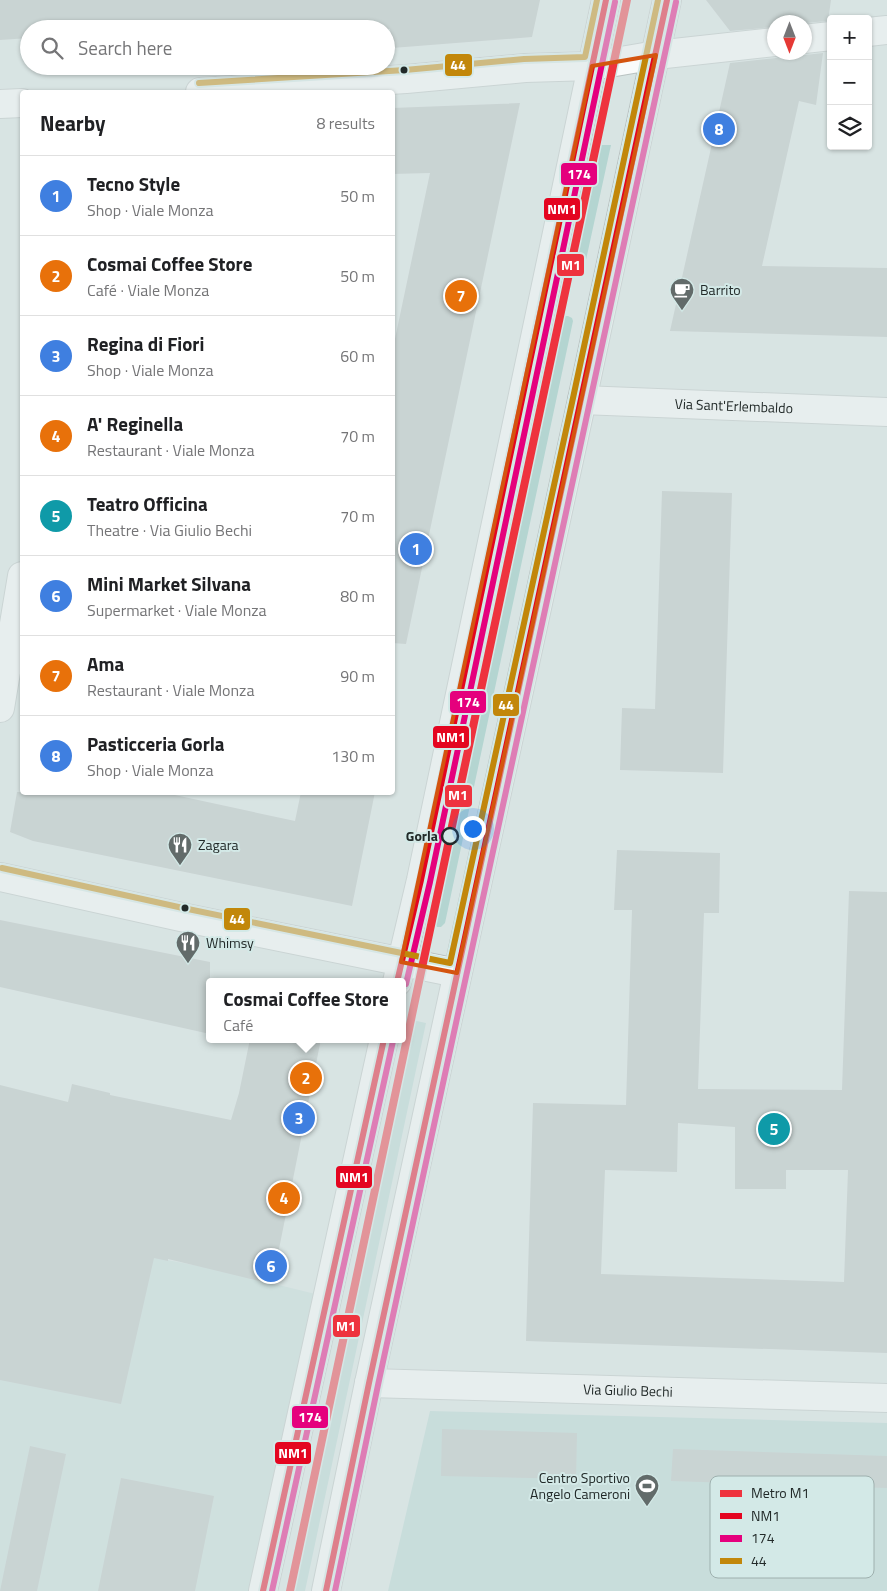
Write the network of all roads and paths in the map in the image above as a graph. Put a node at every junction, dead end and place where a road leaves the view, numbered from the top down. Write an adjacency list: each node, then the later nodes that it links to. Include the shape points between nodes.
1 (606, 0): 9 (main road)
2 (667, 0): 8 (main road)
3 (887, 30): 4 (main road)
4 (872, 32)
5 (827, 36): 6 (main road)
6 (812, 38)
7 (767, 43): 8 (main road)
8 (656, 55): 9 (main road); 13 (main road)
9 (592, 66): 10 (main road); 18 (main road)
10 (232, 90)
11 (20, 103): 12 (main road)
12 (0, 104)
13 (582, 400): 14 (main road, Via Sant'Erlembaldo); 19 (main road)
14 (887, 412)
15 (20, 588): 16 (main road)
16 (0, 708)
17 (0, 877): 18 (main road, via 181,917)
18 (399, 972): 19 (main road)
19 (457, 973): 21 (main road)
20 (383, 1043): 23 (main road)
21 (368, 1383): 22 (main road, Via Giulio Bechi); 24 (main road)
22 (887, 1398)
23 (264, 1591)
24 (326, 1591)

